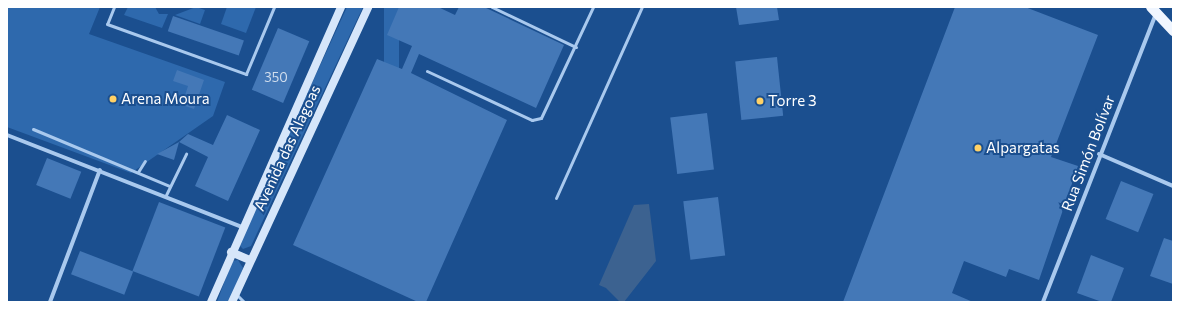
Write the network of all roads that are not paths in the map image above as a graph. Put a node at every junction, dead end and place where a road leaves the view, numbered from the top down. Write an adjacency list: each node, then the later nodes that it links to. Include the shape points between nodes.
1 (114, 7): 2 (lane, via 107,24 246,74)
2 (274, 7)
3 (341, 7): 23 (main road, Avenida das Alagoas)
4 (368, 7): 25 (main road, Avenida das Alagoas)
5 (492, 7): 10 (lane)
6 (593, 7): 10 (lane)
7 (642, 7): 22 (lane)
8 (1154, 10): 9 (main road); 15 (street, Rua Simón Bolívar)
9 (1172, 28)
10 (576, 47): 11 (lane, via 545,116 537,120)
11 (427, 71)
12 (33, 128): 18 (lane)
13 (7, 135): 17 (street)
14 (186, 154): 19 (lane)
15 (1099, 154): 20 (street); 31 (street, Rua Simón Bolívar)
16 (145, 161): 18 (lane)
17 (100, 170): 21 (street); 27 (street)
18 (138, 172): 19 (lane)
19 (169, 186): 21 (lane)
20 (1173, 186)
21 (166, 195): 23 (street)
22 (556, 198)
23 (242, 227): 24 (main road, Avenida das Alagoas)
24 (231, 252): 25 (main road); 28 (main road, Avenida das Alagoas)
25 (250, 260): 26 (main road, Avenida das Alagoas)
26 (236, 294): 29 (main road, Avenida das Alagoas); 30 (lane)
27 (50, 302)
28 (211, 302)
29 (232, 302)
30 (244, 302)
31 (1043, 302)

